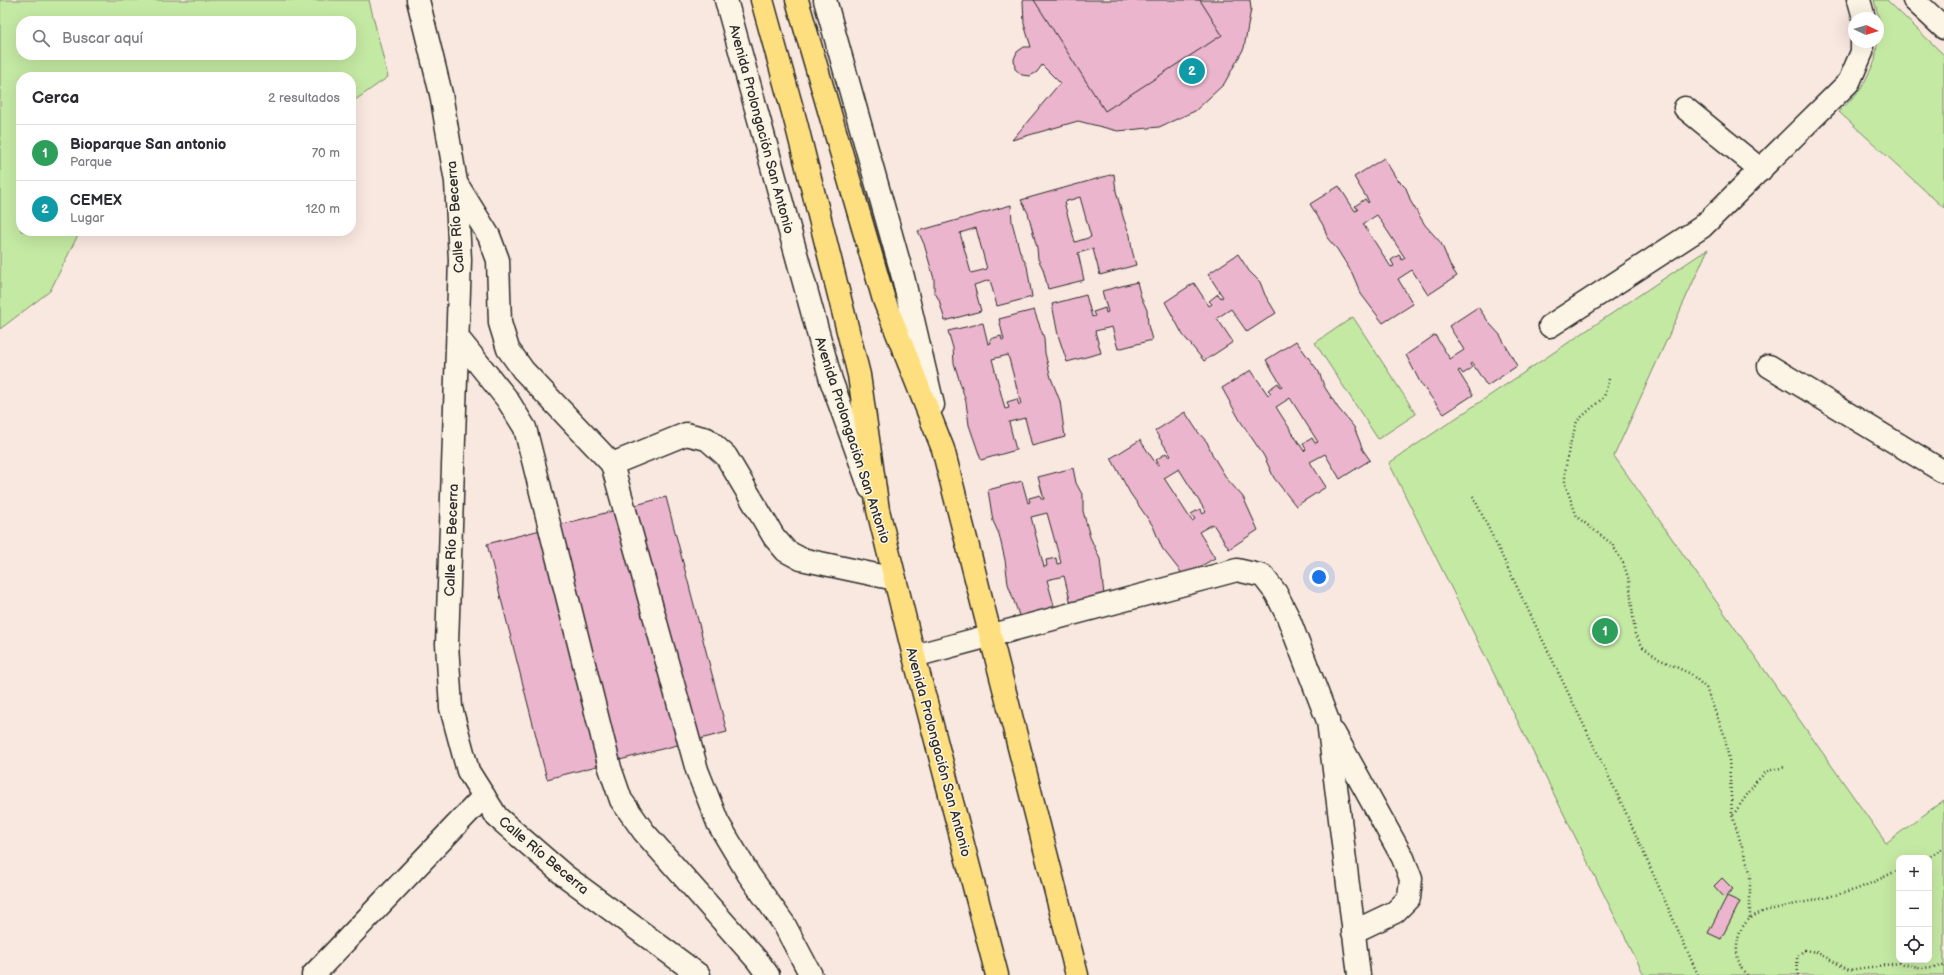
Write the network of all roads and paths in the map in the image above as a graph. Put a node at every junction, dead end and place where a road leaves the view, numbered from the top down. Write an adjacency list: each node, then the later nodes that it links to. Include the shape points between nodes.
1 (418, 0): 13 (street, Calle Río Becerra, via 441,94)
2 (726, 0): 22 (street, Avenida Prolongación San Antonio, via 831,380)
3 (762, 0): 22 (main road, via 796,123 859,374)
4 (797, 0): 18 (main road, via 884,300)
5 (825, 0): 18 (street, via 903,277)
6 (1858, 0): 8 (street)
7 (1914, 0): 9 (street)
8 (1862, 12)
9 (1944, 28)
10 (1862, 48): 12 (street, via 1849,82)
11 (1685, 108): 12 (street)
12 (1761, 170): 14 (street, via 1702,227)
13 (456, 182): 15 (street, Calle Río Becerra, via 460,260); 19 (street, via 489,236 498,260 500,323 508,349 523,370)
14 (1550, 326)
15 (458, 338): 28 (street, Calle Río Becerra, via 447,644 451,708 468,771); 38 (street, via 507,399 525,428 610,768 621,800 644,832)
16 (1769, 366): 20 (street)
17 (1609, 379): 29 (path, via 1604,397 1577,422 1564,472 1565,484 1577,517 1612,544 1623,563 1629,580 1635,634 1643,647 1659,659 1691,674 1706,688 1724,734 1729,758)
18 (943, 449): 24 (main road)
19 (612, 464): 23 (street, via 686,434 707,440 726,456 774,537 786,551 801,559); 39 (street, via 697,770 715,817 749,875 784,924)
20 (1944, 472)
21 (1473, 496): 43 (path, via 1622,804)
22 (878, 510): 23 (main road, Avenida Prolongación San Antonio)
23 (895, 579): 25 (main road, Avenida Prolongación San Antonio)
24 (990, 637): 25 (street); 26 (street, via 1237,570 1263,576 1276,593 1288,616); 41 (main road)
25 (914, 656): 40 (main road, Avenida Prolongación San Antonio)
26 (1328, 721): 34 (street); 34 (street, via 1403,858 1410,879 1409,898 1395,912)
27 (1785, 767): 29 (path, via 1761,776)
28 (484, 796): 36 (street); 37 (street, Calle Río Becerra, via 497,817 559,870)
29 (1732, 815): 33 (path, via 1750,872)
30 (1944, 848): 31 (path)
31 (1932, 855)
32 (1896, 871): 33 (path, via 1852,890 1768,909)
33 (1750, 918): 44 (path, via 1738,936 1736,954 1743,972)
34 (1354, 932): 42 (street)
35 (1944, 966): 45 (path, via 1923,968 1899,963 1850,970 1816,952 1804,950 1797,957)
36 (313, 975)
37 (699, 975)
38 (768, 975)
39 (811, 975)
40 (997, 975)
41 (1077, 975)
42 (1359, 975)
43 (1698, 975)
44 (1747, 975)
45 (1798, 975)

